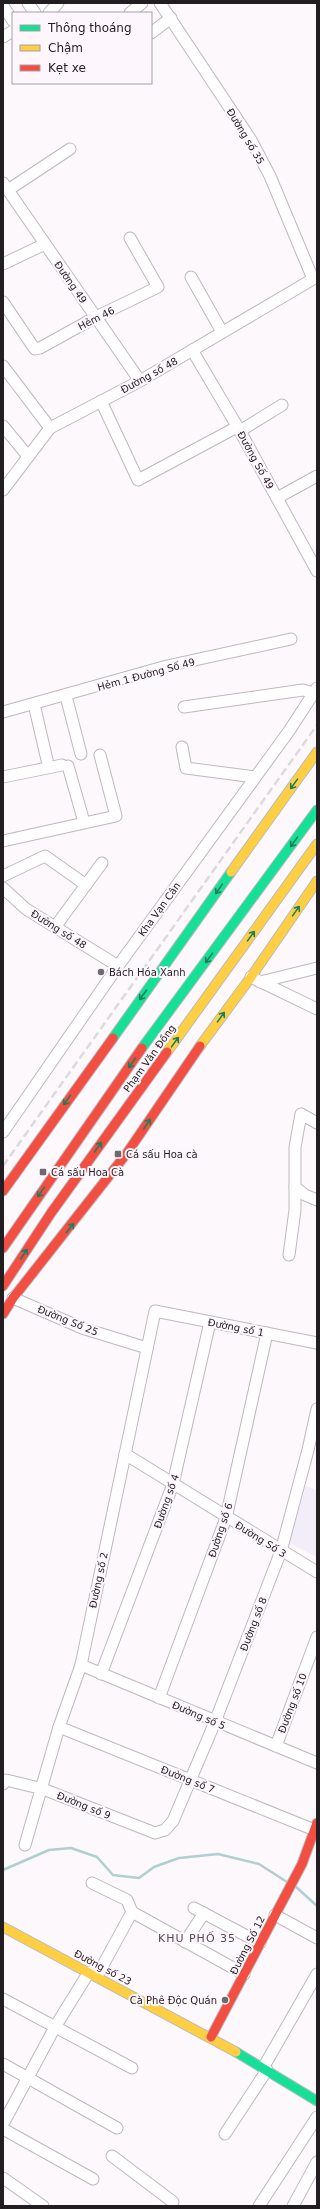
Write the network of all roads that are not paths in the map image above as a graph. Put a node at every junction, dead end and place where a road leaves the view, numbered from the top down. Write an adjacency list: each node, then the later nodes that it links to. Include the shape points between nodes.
1 (28, 3): 6 (street)
2 (58, 3): 7 (street)
3 (142, 3): 8 (street)
4 (160, 3): 9 (street, Đường số 35)
5 (3, 6): 10 (street)
6 (34, 12)
7 (50, 12)
8 (131, 12)
9 (171, 18): 12 (street); 20 (street, Đường số 35, via 251,140 270,176)
10 (12, 20)
11 (12, 32): 13 (street)
12 (152, 32)
13 (3, 37)
14 (70, 149): 15 (street)
15 (6, 187): 17 (street, Đường 49)
16 (130, 238): 22 (street, Hẻm 46, via 158,287)
17 (45, 244): 18 (street); 22 (street, Đường 49)
18 (3, 264)
19 (191, 277): 23 (street)
20 (313, 278): 23 (street, Đường số 48)
21 (3, 302): 22 (street, Hẻm 46, via 35,349)
22 (96, 317): 26 (street, Đường 49)
23 (222, 332): 24 (street, Đường số 48)
24 (192, 350): 26 (street, Đường số 48); 31 (street, Đường Số 49)
25 (3, 366): 30 (street)
26 (140, 381): 27 (street, Đường số 48)
27 (101, 401): 30 (street, Đường số 48); 31 (street, via 138,480)
28 (282, 406): 31 (street)
29 (3, 426): 32 (street)
30 (50, 428): 32 (street, Đường số 48)
31 (239, 429): 35 (street, Đường Số 49)
32 (27, 455): 34 (street, Đường số 48)
33 (317, 476): 35 (street)
34 (4, 486)
35 (277, 498): 36 (street, Đường Số 49)
36 (317, 571)
37 (291, 639): 39 (street, Hẻm 1 Đường Số 49, via 167,666)
38 (315, 690): 41 (street); 49 (street, Kha Vạn Cân)
39 (66, 696): 40 (street, Hẻm 1 Đường Số 49); 45 (street)
40 (34, 704): 42 (street, Hẻm 1 Đường Số 49); 47 (street)
41 (184, 707)
42 (3, 712)
43 (182, 747): 49 (street, via 186,768)
44 (317, 752): 67 (main road, one-way to 67)
45 (80, 754)
46 (100, 755): 51 (street, via 116,814 114,818)
47 (47, 760)
48 (3, 777): 51 (street, via 65,766)
49 (255, 777): 60 (street, Kha Vạn Cân)
50 (317, 810): 69 (main road, Phạm Văn Đồng, one-way to 69, via 111,1091)
51 (84, 822): 52 (street)
52 (3, 841)
53 (317, 844): 71 (main road, Phạm Văn Đồng, one-way to 53, via 51,1213)
54 (102, 863): 57 (street)
55 (3, 876): 57 (street, via 45,856)
56 (317, 881): 62 (main road, one-way to 56)
57 (86, 885): 59 (street)
58 (3, 888): 59 (street, Đường số 48, via 26,909)
59 (55, 927): 60 (street, Đường số 48)
60 (118, 966): 65 (street, Kha Vạn Cân)
61 (317, 968): 62 (street)
62 (255, 979): 63 (street); 73 (main road, one-way to 62, via 127,1153 187,1064)
63 (317, 1009)
64 (317, 1123): 66 (street, via 301,1114 295,1148)
65 (3, 1132)
66 (295, 1187): 68 (street); 70 (street, via 295,1210)
67 (3, 1191)
68 (317, 1200)
69 (3, 1248)
70 (289, 1254)
71 (3, 1286)
72 (3, 1292): 73 (main road)
73 (13, 1298): 75 (main road); 79 (street, Đường Số 25, via 82,1328)
74 (155, 1310): 76 (street, Đường số 1); 79 (street, Đường số 2)
75 (3, 1314)
76 (210, 1322): 77 (street, Đường số 1); 82 (street, Đường số 4)
77 (267, 1333): 78 (street, Đường số 1); 83 (street, Đường số 6)
78 (317, 1343)
79 (147, 1348): 81 (street, Đường số 2)
80 (317, 1409): 84 (street, Đường số 8)
81 (125, 1454): 82 (street, Đường Số 3); 87 (street, Đường số 2)
82 (173, 1484): 83 (street, Đường Số 3); 88 (street, Đường số 4)
83 (226, 1518): 84 (street, Đường Số 3); 89 (street, Đường số 6)
84 (280, 1551): 85 (street, Đường Số 3); 90 (street, Đường số 8)
85 (317, 1572)
86 (317, 1637): 92 (street, Đường số 10)
87 (81, 1665): 88 (street, Đường số 5); 91 (street, Đường số 2)
88 (101, 1674): 89 (street, Đường số 5)
89 (159, 1698): 90 (street, Đường số 5)
90 (215, 1722): 92 (street, Đường số 5); 94 (street, Đường số 8)
91 (59, 1727): 94 (street, Đường số 7); 96 (street, Đường số 2)
92 (276, 1746): 93 (street, Đường số 5)
93 (317, 1763)
94 (190, 1780): 97 (street, Đường số 7); 98 (street, Đường số 8, via 173,1821)
95 (3, 1784): 96 (street, Đường số 9, via 6,1780)
96 (42, 1788): 98 (street, Đường số 9, via 155,1833); 99 (street, Đường số 2)
97 (316, 1829): 101 (main road, Đường Số 12, via 311,1845)
98 (165, 1830)
99 (25, 1845)
100 (92, 1883): 102 (street, via 126,1900)
101 (278, 1910): 104 (street); 106 (main road, Đường Số 12)
102 (132, 1912): 105 (street); 107 (street)
103 (3, 1927): 107 (main road, Đường số 23)
104 (317, 1938)
105 (185, 1942): 106 (street, via 199,1910); 108 (street)
106 (260, 1943): 108 (main road, Đường Số 12)
107 (93, 1974): 111 (street); 112 (main road, Đường số 23)
108 (244, 1974): 112 (main road, Đường Số 12)
109 (317, 1974): 115 (street)
110 (3, 1999): 111 (street)
111 (55, 2027): 114 (street); 116 (street)
112 (211, 2037): 115 (main road, Đường số 23)
113 (3, 2064): 116 (street)
114 (132, 2068)
115 (265, 2069): 117 (main road, Đường số 23); 122 (street)
116 (27, 2078): 119 (street); 120 (street)
117 (317, 2101)
118 (317, 2117): 129 (street)
119 (3, 2124)
120 (117, 2128)
121 (3, 2129): 126 (street)
122 (225, 2134)
123 (112, 2156): 127 (street)
124 (317, 2162): 130 (street)
125 (3, 2178): 128 (street)
126 (93, 2179)
127 (173, 2202)
128 (43, 2206)
129 (259, 2206)
130 (294, 2206)

